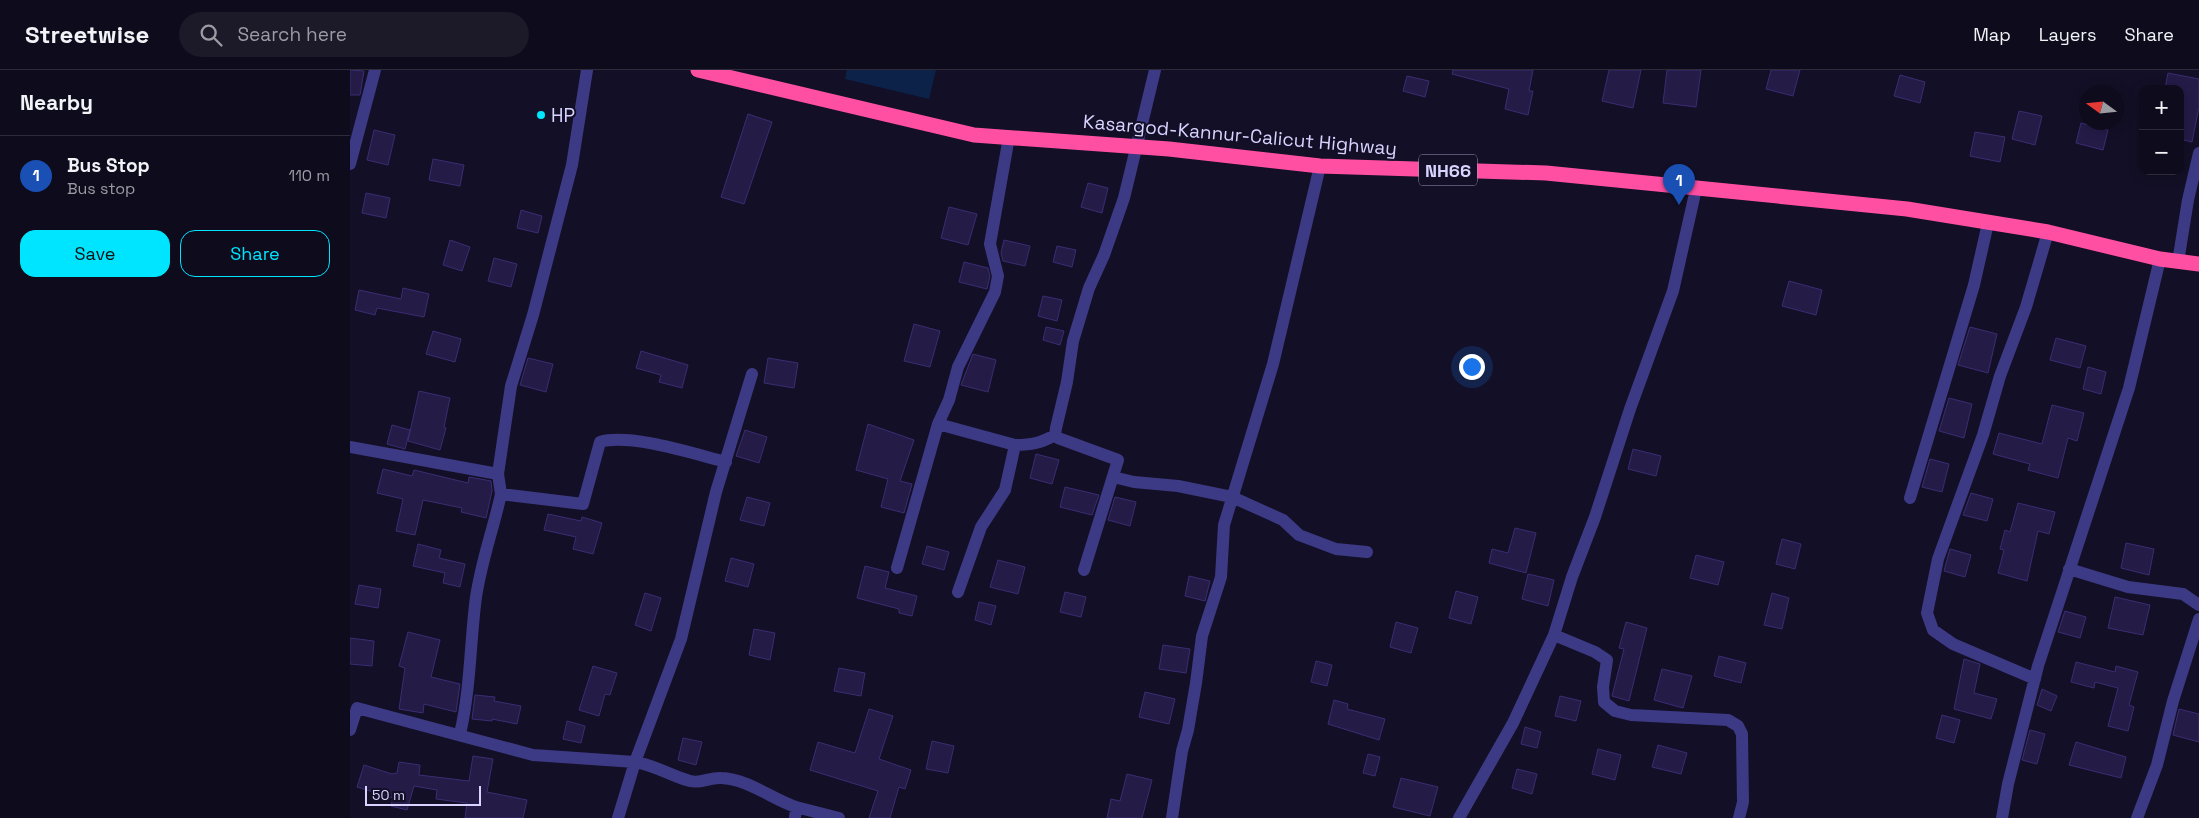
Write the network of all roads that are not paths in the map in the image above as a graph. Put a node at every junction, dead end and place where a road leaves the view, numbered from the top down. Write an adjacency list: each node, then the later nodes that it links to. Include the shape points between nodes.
1 (375, 70): 9 (street)
2 (587, 70): 23 (street, via 572,165 511,386)
3 (698, 70): 5 (highway, Kasargod-Kannur-Calicut Highway / NH66)
4 (1155, 70): 7 (street)
5 (737, 74): 6 (highway, Kasargod-Kannur-Calicut Highway / NH66, via 974,134)
6 (1009, 137): 7 (highway, Kasargod-Kannur-Calicut Highway / NH66); 18 (street, via 990,244 998,276 995,292 966,348)
7 (1138, 147): 10 (highway, Kasargod-Kannur-Calicut Highway / NH66); 19 (street, via 1124,198 1089,288 1073,341)
8 (2199, 153): 15 (street)
9 (350, 164)
10 (1320, 166): 11 (highway, Kasargod-Kannur-Calicut Highway / NH66, via 1546,173); 26 (street, via 1273,364)
11 (1696, 189): 12 (highway, Kasargod-Kannur-Calicut Highway / NH66, via 1907,209); 35 (street, via 1673,291)
12 (1988, 223): 13 (highway, Kasargod-Kannur-Calicut Highway / NH66); 27 (street, via 1974,285)
13 (2048, 232): 14 (highway, Kasargod-Kannur-Calicut Highway / NH66); 36 (street, via 1983,435 1938,559 1927,613 1933,630 1953,644)
14 (2160, 259): 15 (highway, Kasargod-Kannur-Calicut Highway / NH66); 30 (street, via 2129,388)
15 (2178, 262): 16 (highway, Kasargod-Kannur-Calicut Highway / NH66)
16 (2199, 264)
17 (752, 374): 22 (street)
18 (938, 424): 20 (street); 29 (street)
19 (1055, 435): 20 (street, via 1044,442); 24 (street, via 1118,460)
20 (1015, 445): 32 (street, via 1004,490 981,527)
21 (350, 447): 23 (street)
22 (726, 462): 25 (street, via 614,438 600,442 583,504); 39 (street, via 681,639)
23 (498, 474): 25 (street)
24 (1113, 477): 26 (street); 31 (street)
25 (501, 494): 38 (street, via 476,598 471,670)
26 (1232, 497): 28 (street, via 1283,520 1299,535 1336,548); 43 (street, via 1224,525 1221,578 1202,636)
27 (1910, 498)
28 (1368, 552)
29 (897, 568)
30 (2069, 569): 33 (street, via 2128,587 2183,594); 36 (street)
31 (1084, 570)
32 (958, 592)
33 (2199, 605)
34 (2199, 619): 47 (street, via 2157,765)
35 (1554, 635): 44 (street, via 1513,723); 45 (street, via 1607,660 1604,702 1615,711 1631,715 1728,720 1738,726 1742,734 1743,802)
36 (2035, 679): 46 (street)
37 (350, 730): 38 (street, via 357,708)
38 (460, 734): 39 (street, via 533,755)
39 (635, 762): 40 (street, via 649,764 692,782 720,777 741,783); 41 (street)
40 (795, 813): 42 (street)
41 (618, 818)
42 (839, 818)
43 (1172, 818)
44 (1459, 818)
45 (1739, 818)
46 (2002, 818)
47 (2137, 818)

